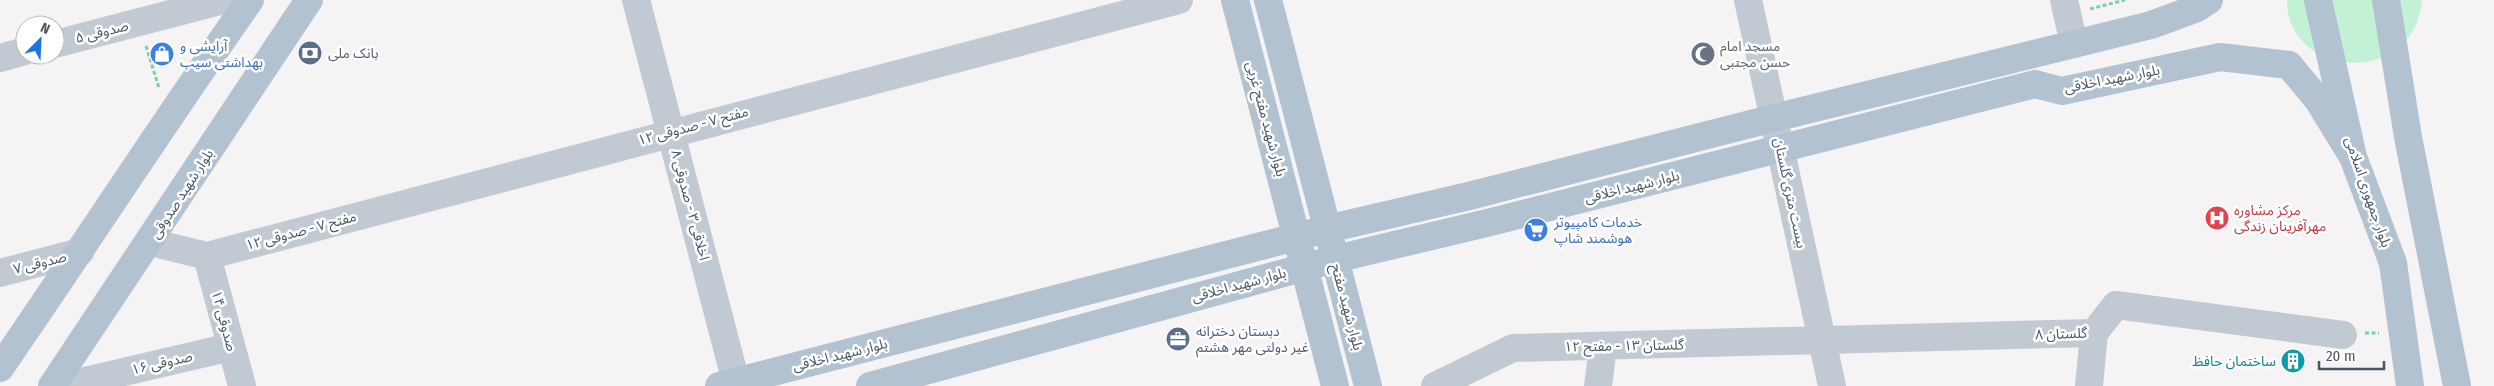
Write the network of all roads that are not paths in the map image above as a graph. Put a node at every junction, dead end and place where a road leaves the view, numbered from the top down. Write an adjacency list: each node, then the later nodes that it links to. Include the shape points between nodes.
1 (224, 0): 13 (street, صدوقی ۵)
2 (250, 0): 27 (main road, via 168,117)
3 (309, 0): 26 (main road, بلوار شهید صدوقی)
4 (636, 0): 19 (street, اخلاقی ۳ - صدوقی ۸)
5 (1179, 0): 19 (street, مفتح ۷ - صدوقی ۱۲)
6 (1235, 0): 23 (main road, بلوار شهید مفتح غربی)
7 (1268, 0): 22 (main road)
8 (1748, 0): 18 (street, بیست متری گلستان)
9 (2209, 0): 15 (main road, بلوار شهید اخلاقی, via 2197,8 2151,25)
10 (2318, 0): 21 (main road, بلوار جمهوری اسلامی)
11 (2386, 0): 52 (main road, via 2408,136)
12 (2065, 7): 15 (street)
13 (144, 14): 14 (street, صدوقی ۵)
14 (65, 41)
15 (2074, 44): 18 (main road, بلوار شهید اخلاقی)
16 (15, 54): 17 (street)
17 (0, 58)
18 (1774, 118): 20 (street, بیست متری گلستان); 24 (main road, بلوار شهید اخلاقی)
19 (671, 132): 28 (street, مفتح ۷ - صدوقی ۱۲); 40 (street, اخلاقی ۳ - صدوقی ۸)
20 (1781, 149): 21 (main road, بلوار شهید اخلاقی, via 2035,84 2062,91 2220,58 2289,65 2318,100); 29 (main road, بلوار شهید اخلاقی); 36 (street, بیست متری گلستان)
21 (2353, 157): 51 (main road, بلوار جمهوری اسلامی, via 2393,263)
22 (1316, 184): 23 (main road, via 1306,191); 24 (main road)
23 (1285, 191): 25 (main road, بلوار شهید مفتح غربی)
24 (1327, 229): 25 (main road, بلوار شهید اخلاقی); 29 (main road, بلوار شهید مفتح)
25 (1297, 238): 30 (main road); 40 (main road, بلوار شهید اخلاقی)
26 (150, 242): 28 (street); 41 (main road, بلوار شهید صدوقی)
27 (80, 252): 31 (street, صدوقی ۷); 39 (main road)
28 (207, 256): 37 (street, صدوقی ۱۴)
29 (1335, 259): 30 (main road, بلوار شهید اخلاقی); 32 (main road, بلوار شهید مفتح)
30 (1305, 267): 33 (main road); 44 (main road, بلوار شهید اخلاقی)
31 (0, 273)
32 (1346, 302): 33 (main road, via 1333,299 1324,302); 46 (main road, بلوار شهید مفتح)
33 (1316, 312): 45 (main road)
34 (2094, 333): 35 (street, گلستان ۸, via 2116,305); 36 (street, گلستان ۸); 50 (street)
35 (2343, 335)
36 (1823, 341): 38 (street, گلستان ۱۳ - مفتح ۱۲); 49 (street, بیست متری گلستان)
37 (231, 347): 42 (street, صدوقی ۱۶); 43 (street, صدوقی ۱۴)
38 (1603, 347): 47 (street, گلستان ۱۳ - مفتح ۱۲, via 1513,348); 48 (street)
39 (0, 368)
40 (727, 384)
41 (52, 386)
42 (64, 386)
43 (242, 386)
44 (870, 386)
45 (1335, 386)
46 (1368, 386)
47 (1435, 386)
48 (1598, 386)
49 (1832, 386)
50 (2090, 386)
51 (2410, 386)
52 (2457, 386)

